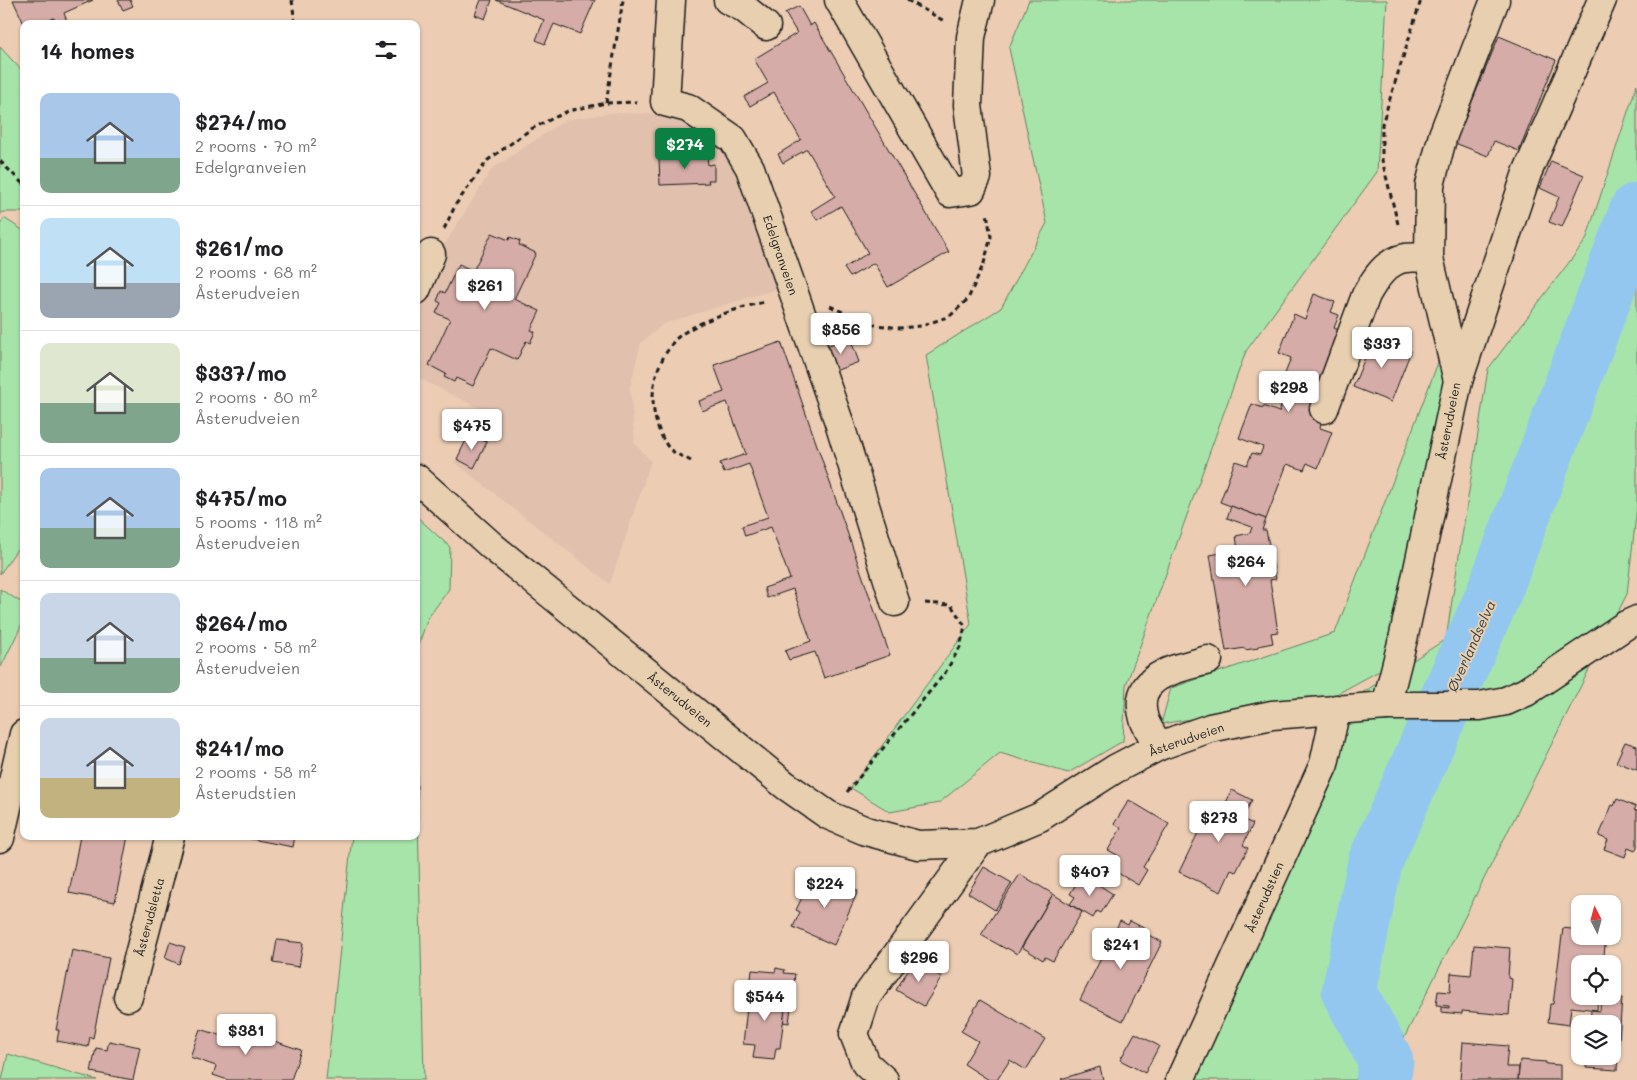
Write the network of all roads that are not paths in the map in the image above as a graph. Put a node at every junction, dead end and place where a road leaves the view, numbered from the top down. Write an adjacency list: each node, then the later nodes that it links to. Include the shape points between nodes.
1 (672, 0): 14 (street, Edelgranveien, via 665,102 688,108 733,139 750,168 839,422)
2 (728, 0): 7 (street)
3 (839, 0): 4 (street, via 950,193 971,190 977,178 968,105 971,37)
4 (980, 0)
5 (1495, 0): 9 (street, Åsterudveien, via 1443,135)
6 (1602, 0): 11 (street, via 1527,173)
7 (766, 26)
8 (431, 254): 10 (street)
9 (1417, 258): 11 (street, Åsterudveien); 12 (street, via 1392,263 1376,278 1366,295)
10 (420, 280)
11 (1458, 381): 17 (street, Åsterudveien)
12 (1324, 409)
13 (420, 482): 23 (street, Åsterudveien, via 501,553 777,779 828,814 866,830 918,845)
14 (896, 602)
15 (1637, 620): 17 (street, Åsterudveien, via 1526,692 1506,701 1480,706)
16 (1208, 660): 19 (street, via 1154,678 1145,690 1140,702 1144,721)
17 (1386, 706): 18 (street, Åsterudveien)
18 (1336, 709): 19 (street, Åsterudveien, via 1272,715 1210,728); 26 (street, Åsterudstien, via 1324,764)
19 (1159, 746): 23 (street, Åsterudveien, via 1115,769 1040,817)
20 (20, 751): 21 (street)
21 (0, 838)
22 (169, 840): 24 (street, Åsterudsletta)
23 (978, 843): 25 (street, via 866,997 854,1034 866,1064)
24 (128, 997)
25 (884, 1080)
26 (1180, 1080)

